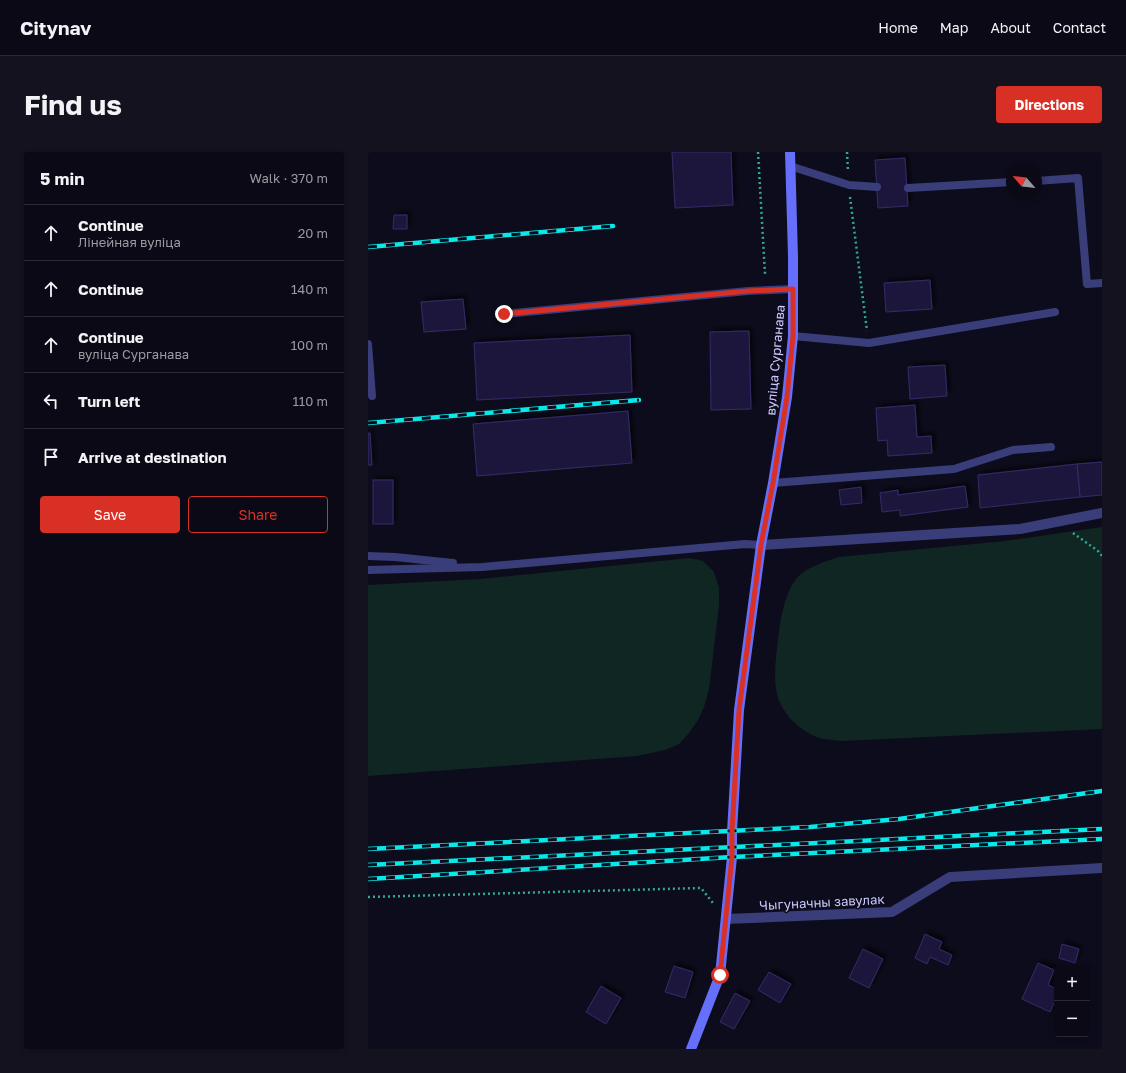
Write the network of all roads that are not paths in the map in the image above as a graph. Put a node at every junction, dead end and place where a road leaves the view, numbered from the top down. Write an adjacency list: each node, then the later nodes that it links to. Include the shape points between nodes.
1 (790, 152): 2 (street, вуліца Сурганава)
2 (790, 166): 5 (lane, via 849,185); 8 (street, вуліца Сурганава)
3 (1042, 181): 7 (lane, via 1078,178 1088,284)
4 (1006, 182): 6 (lane)
5 (878, 187)
6 (908, 188)
7 (1102, 283)
8 (793, 289): 10 (lane); 11 (street, вуліца Сурганава)
9 (1055, 312): 11 (lane, via 869,343)
10 (504, 314)
11 (793, 336): 15 (street, вуліца Сурганава, via 787,397)
12 (368, 344): 13 (lane)
13 (372, 396)
14 (1051, 446): 15 (lane, via 1014,450 954,469)
15 (773, 483): 17 (street, вуліца Сурганава)
16 (1102, 513): 17 (street, via 1020,528)
17 (761, 545): 19 (lane, via 738,544); 22 (street, вуліца Сурганава, via 739,710 732,857)
18 (368, 556): 19 (lane)
19 (482, 567): 20 (lane)
20 (368, 570)
21 (1102, 868): 22 (street, Чыгуначны завулак, via 950,877 892,912)
22 (726, 919): 23 (street, вуліца Сурганава, via 720,975)
23 (691, 1049)

